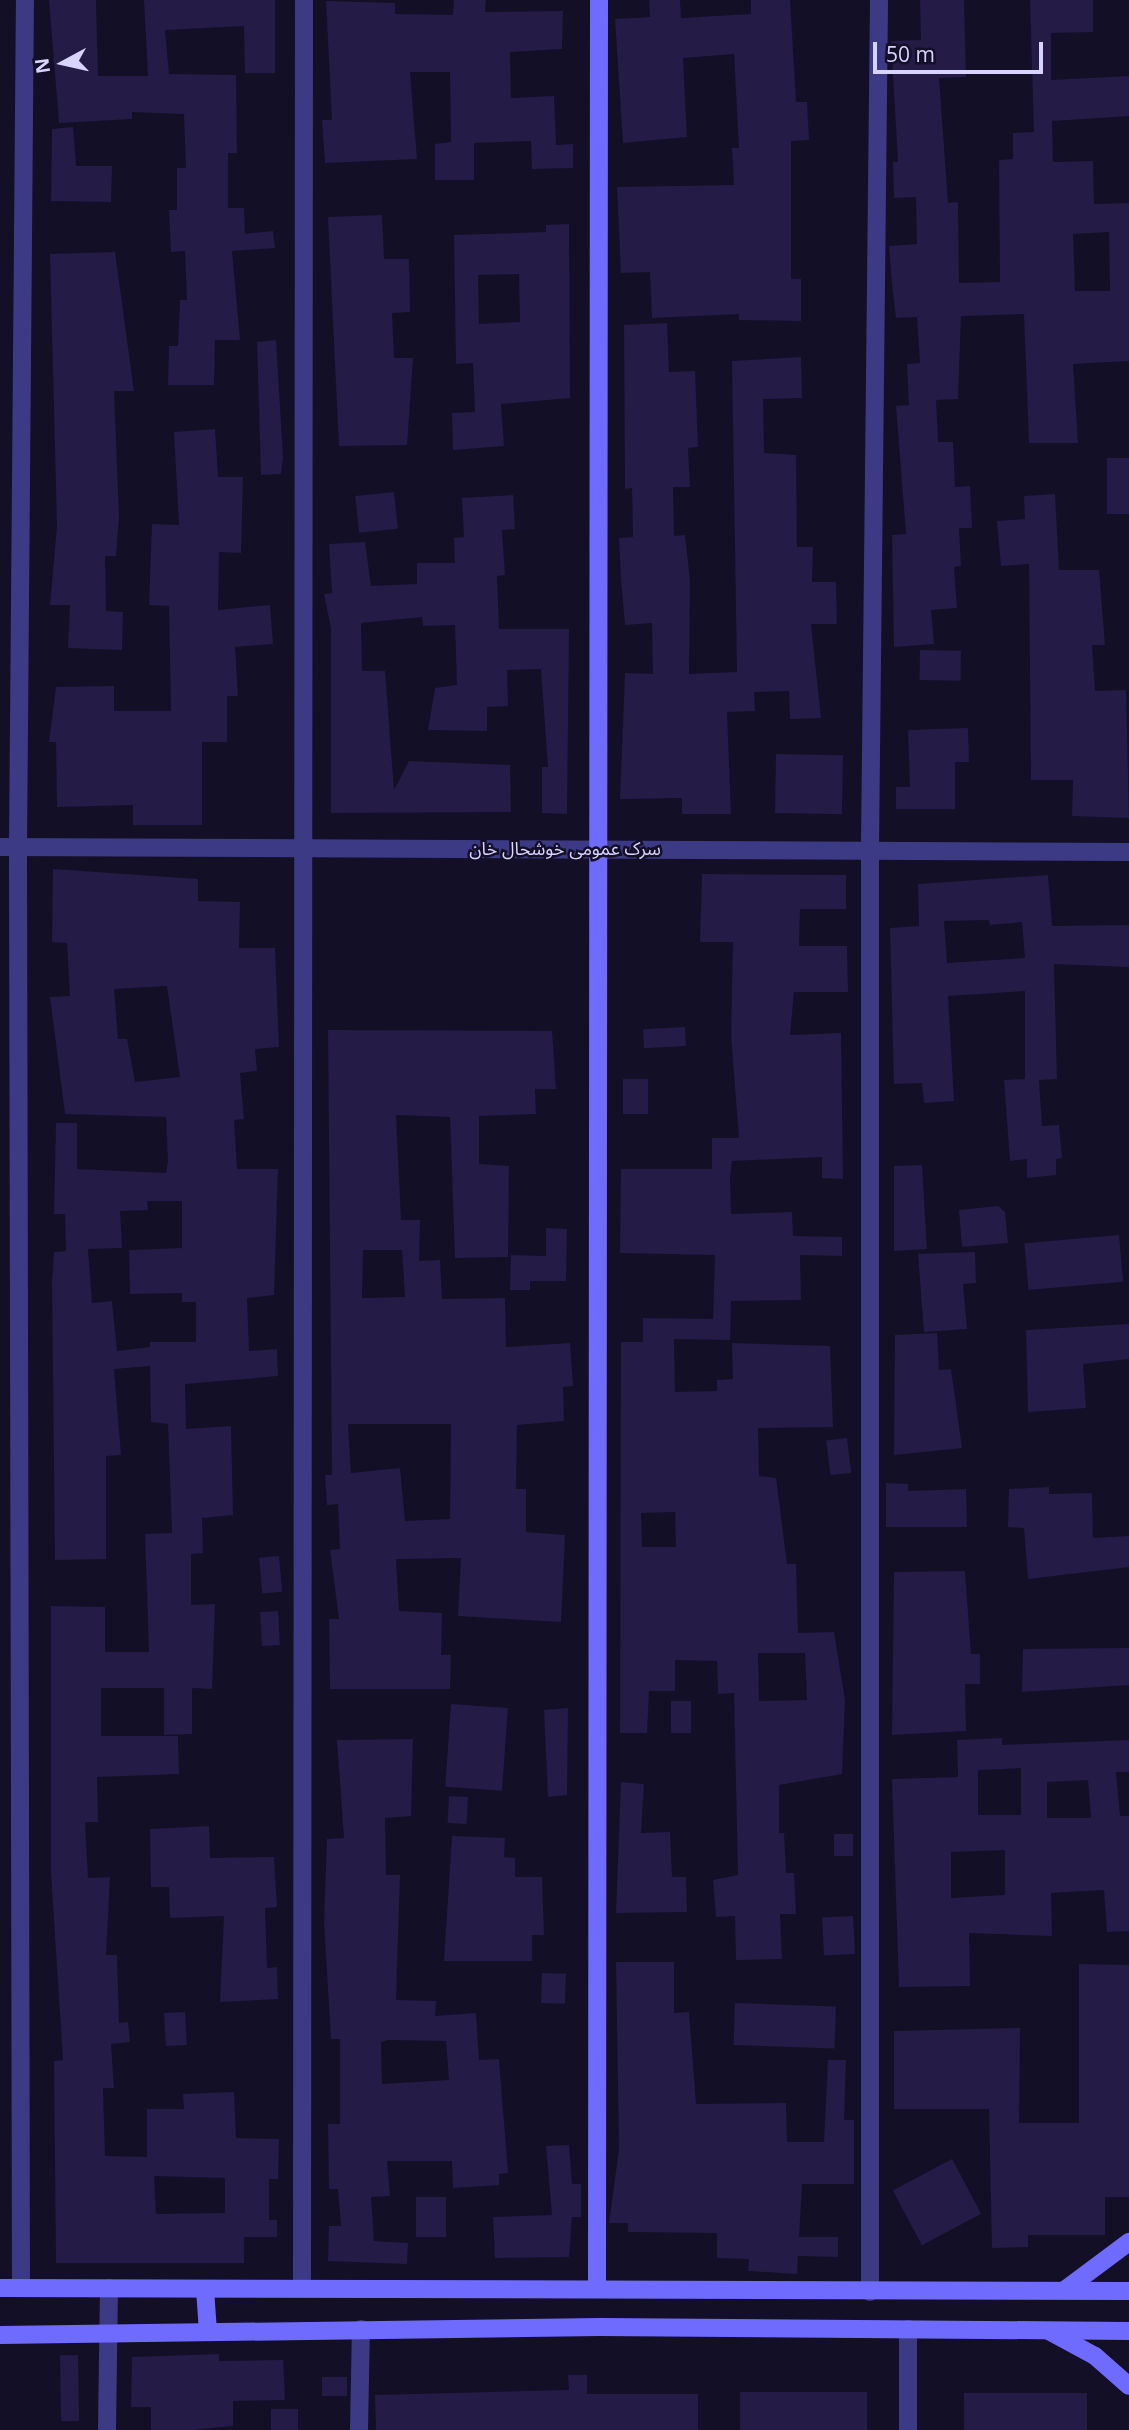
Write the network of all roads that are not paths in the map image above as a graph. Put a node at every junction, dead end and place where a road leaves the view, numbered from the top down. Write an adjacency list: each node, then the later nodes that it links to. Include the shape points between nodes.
1 (25, 0): 6 (street)
2 (304, 0): 5 (street)
3 (599, 0): 8 (street)
4 (879, 0): 7 (street)
5 (304, 846): 6 (street, سرک عمومی خوشحال خان); 8 (street, سرک عمومی خوشحال خان); 14 (street)
6 (9, 847): 12 (street)
7 (870, 847): 8 (street, سرک عمومی خوشحال خان); 9 (street, سرک عمومی خوشحال خان); 19 (street)
8 (596, 849): 16 (street)
9 (1129, 852)
10 (1129, 2242): 17 (street)
11 (0, 2288): 12 (street)
12 (21, 2288): 13 (street)
13 (109, 2288): 15 (street); 26 (street)
14 (302, 2288): 15 (street); 16 (street)
15 (205, 2289): 24 (street)
16 (597, 2289): 19 (street)
17 (1066, 2289): 18 (street); 19 (street)
18 (1129, 2291)
19 (870, 2292)
20 (361, 2329): 21 (street); 24 (street); 29 (street)
21 (908, 2329): 22 (street); 30 (street)
22 (1046, 2329): 23 (street); 27 (street, via 1095,2356)
23 (1129, 2331)
24 (208, 2332): 26 (street)
25 (0, 2335): 26 (street)
26 (108, 2335): 28 (street)
27 (1129, 2386)
28 (107, 2430)
29 (359, 2430)
30 (908, 2430)

